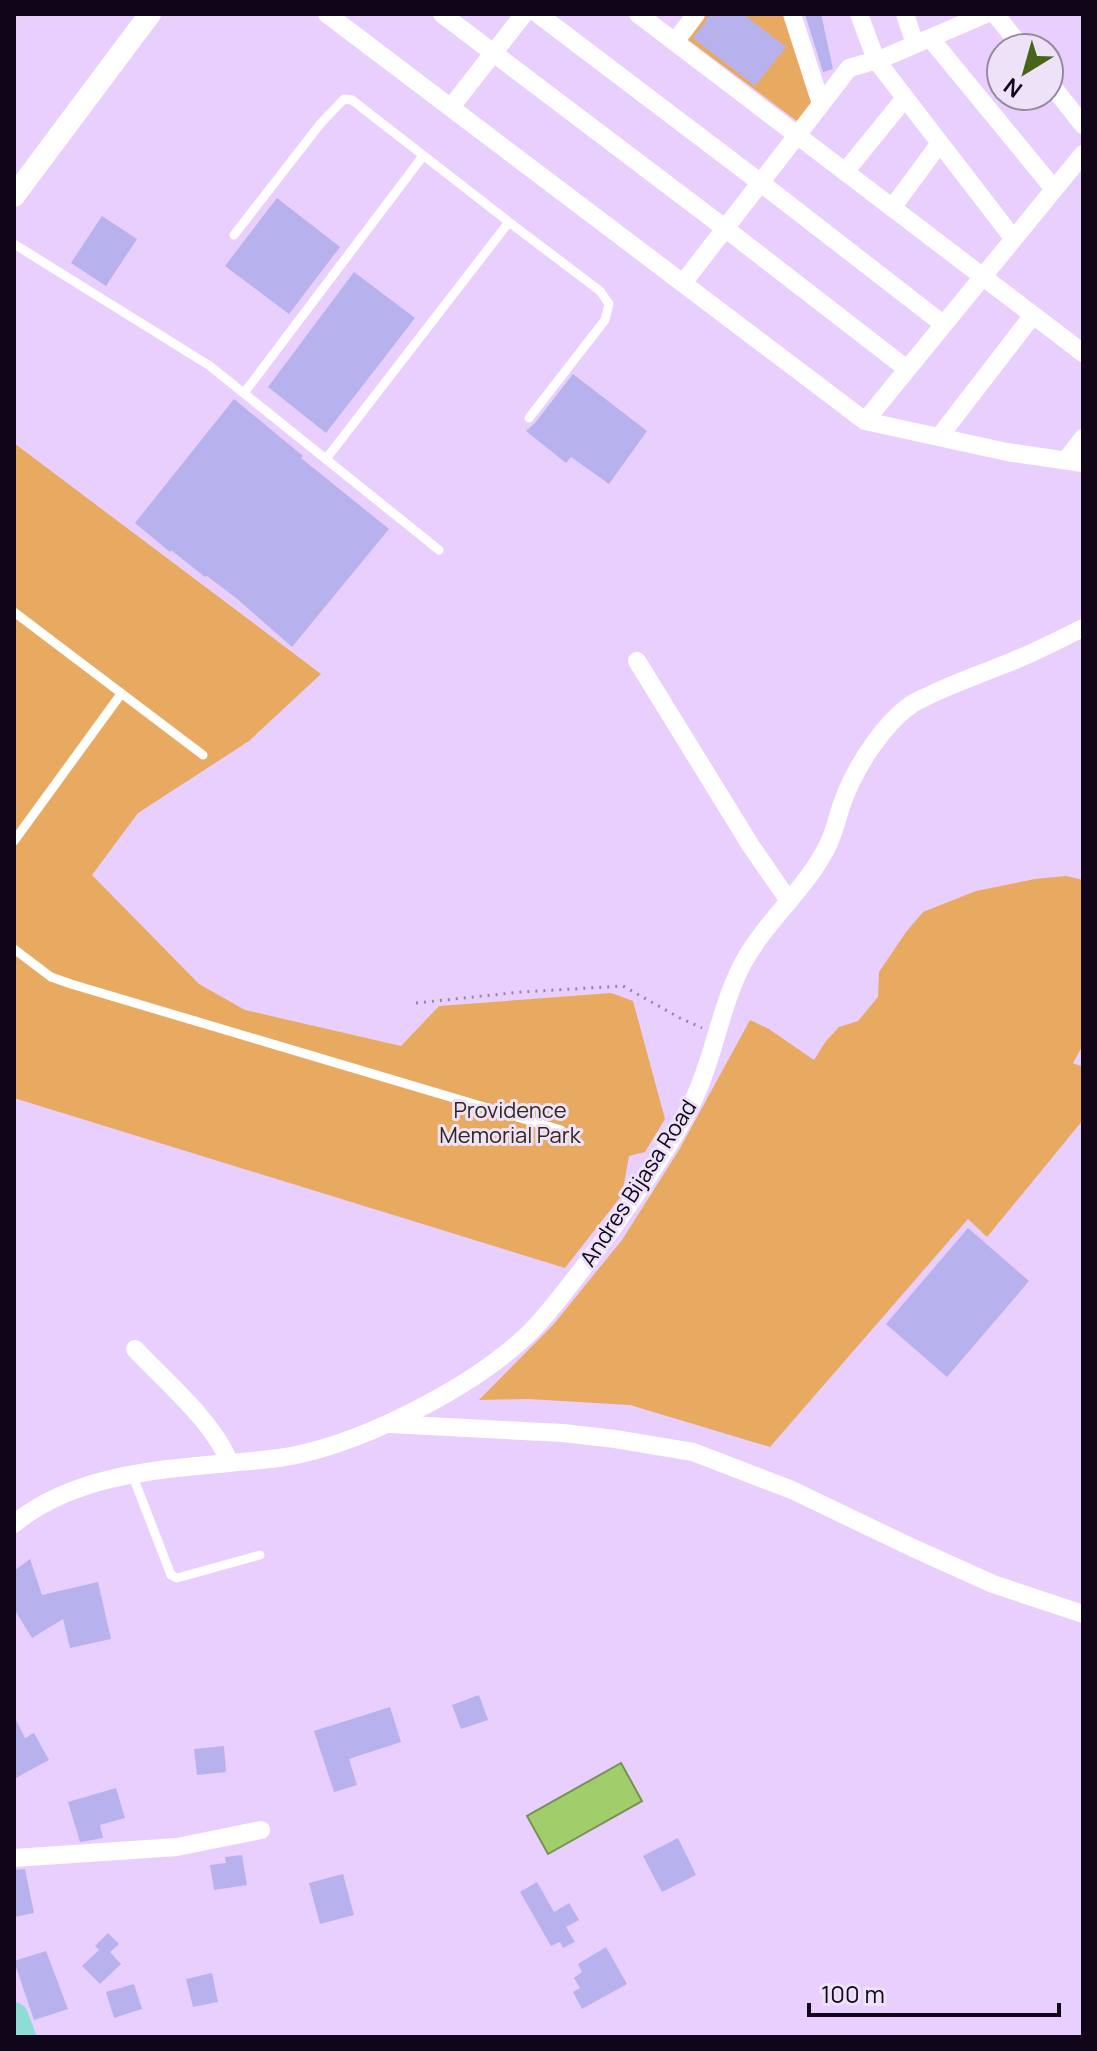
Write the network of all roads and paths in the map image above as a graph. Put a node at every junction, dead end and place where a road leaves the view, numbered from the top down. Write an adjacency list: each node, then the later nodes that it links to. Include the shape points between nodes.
1 (150, 14): 31 (street)
2 (327, 14): 22 (street)
3 (442, 14): 17 (street)
4 (524, 14): 17 (street)
5 (538, 14): 29 (street)
6 (638, 14): 16 (street)
7 (696, 14): 16 (street)
8 (792, 14): 21 (street)
9 (859, 14): 18 (street)
10 (905, 14): 15 (street)
11 (986, 14): 13 (street)
12 (995, 14): 14 (street)
13 (962, 19): 15 (street)
14 (1009, 32)
15 (922, 41): 18 (street); 30 (street)
16 (675, 42): 24 (street)
17 (493, 53): 22 (street); 34 (street)
18 (876, 60): 19 (street); 21 (street, via 849,68)
19 (905, 98): 25 (street); 28 (street)
20 (1065, 102): 23 (street)
21 (821, 104): 24 (street)
22 (451, 107): 39 (street)
23 (1083, 125)
24 (798, 136): 28 (street); 29 (street)
25 (940, 143): 32 (street); 36 (street)
26 (1083, 154): 30 (street)
27 (423, 156): 33 (lane); 35 (lane, via 344,99); 44 (lane)
28 (845, 172): 32 (street)
29 (761, 183): 34 (street); 41 (street)
30 (1054, 189): 36 (street)
31 (14, 196)
32 (892, 208): 38 (street)
33 (509, 222): 45 (lane, via 600,291 609,304 605,320); 49 (lane)
34 (726, 229): 39 (street); 43 (street)
35 (234, 235)
36 (1013, 238): 38 (street)
37 (14, 244): 44 (lane, via 210,366)
38 (982, 276): 40 (street); 41 (street)
39 (683, 283): 46 (street)
40 (1033, 315): 42 (street); 47 (street)
41 (943, 324): 43 (street)
42 (1083, 353)
43 (907, 369): 46 (street)
44 (244, 393): 49 (lane)
45 (529, 418)
46 (865, 421): 47 (street)
47 (939, 437): 50 (street)
48 (1083, 438): 50 (street)
49 (326, 459): 51 (lane)
50 (1075, 461)
51 (439, 550)
52 (14, 612): 55 (lane)
53 (1083, 628): 58 (street, Andres Bijasa Road, via 903,712 859,767 829,842)
54 (637, 661): 58 (street)
55 (121, 694): 56 (lane); 57 (lane)
56 (203, 755)
57 (14, 841)
58 (789, 901): 61 (street, Andres Bijasa Road, via 743,964)
59 (14, 949): 62 (lane, via 61,981)
60 (416, 1003): 61 (path, via 623,986)
61 (716, 1034): 64 (street, Andres Bijasa Road, via 682,1123 610,1235 541,1321 466,1381)
62 (561, 1130)
63 (135, 1349): 65 (street, via 208,1426)
64 (388, 1423): 65 (street, Andres Bijasa Road, via 281,1458); 69 (street, via 576,1435 693,1452 792,1490 979,1578)
65 (229, 1462): 66 (street, Andres Bijasa Road)
66 (132, 1474): 67 (street, Andres Bijasa Road, via 50,1499); 68 (lane, via 171,1575 177,1578)
67 (14, 1524)
68 (260, 1555)
69 (1083, 1614)
70 (261, 1830): 71 (street, via 177,1847)
71 (14, 1858)
72 (14, 2016): 73 (main road)
73 (22, 2037)

